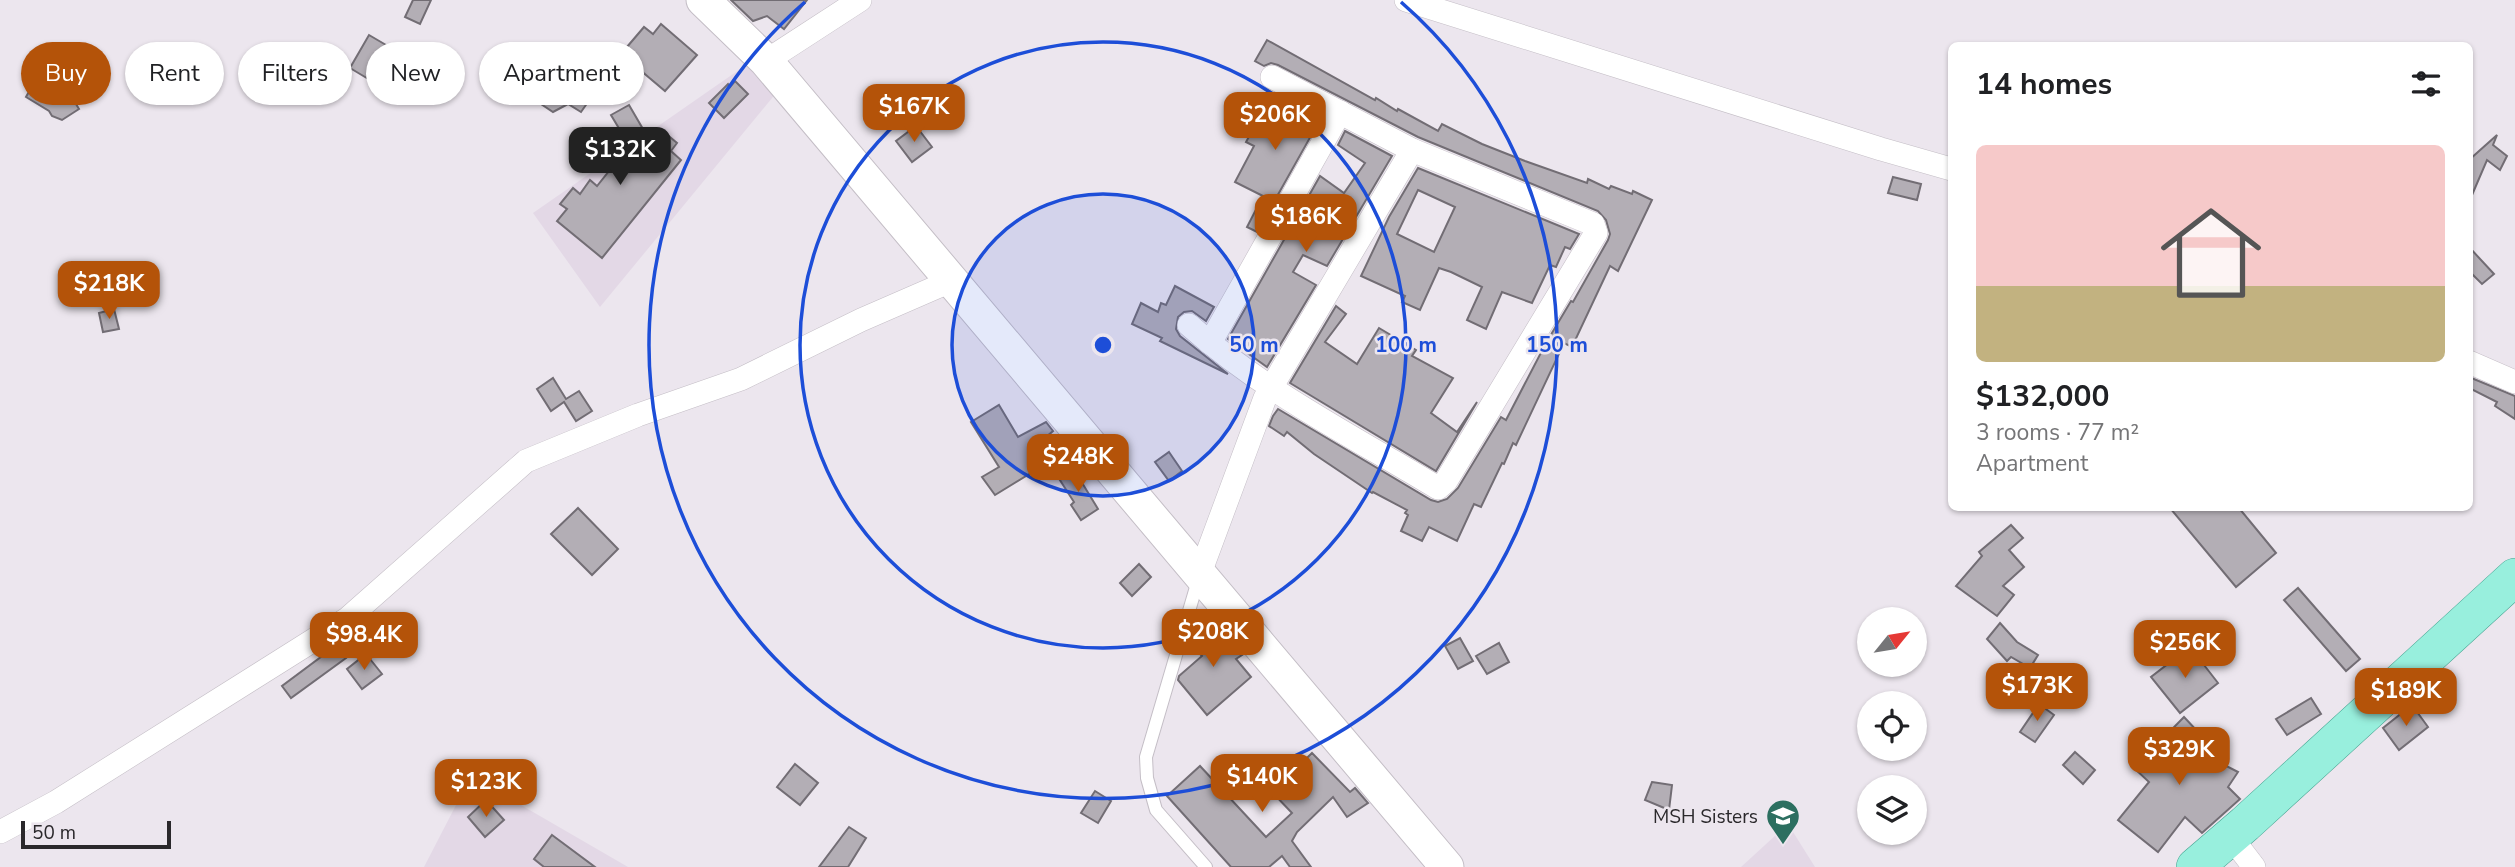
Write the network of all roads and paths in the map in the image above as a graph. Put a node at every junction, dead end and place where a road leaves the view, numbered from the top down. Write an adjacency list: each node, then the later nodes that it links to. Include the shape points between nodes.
1 (703, 0): 4 (street)
2 (860, 0): 4 (street)
3 (1406, 0): 8 (street)
4 (766, 61): 9 (street)
5 (1272, 76): 6 (street)
6 (1340, 112): 7 (street); 11 (street)
7 (1412, 150): 14 (street); 14 (street, via 1593,224 1596,233 1438,488)
8 (1948, 168)
9 (953, 280): 15 (street); 17 (street, via 741,379 526,461 348,618)
10 (1189, 324): 11 (street)
11 (1210, 343): 14 (street)
12 (2473, 364): 13 (street)
13 (2515, 382)
14 (1272, 387): 15 (street)
15 (1200, 573): 19 (lane, via 1146,757 1156,810); 20 (street)
16 (2515, 577): 18 (main road)
17 (0, 832)
18 (2231, 837): 21 (main road); 22 (street)
19 (1206, 867)
20 (1447, 867)
21 (2195, 867)
22 (2254, 867)

